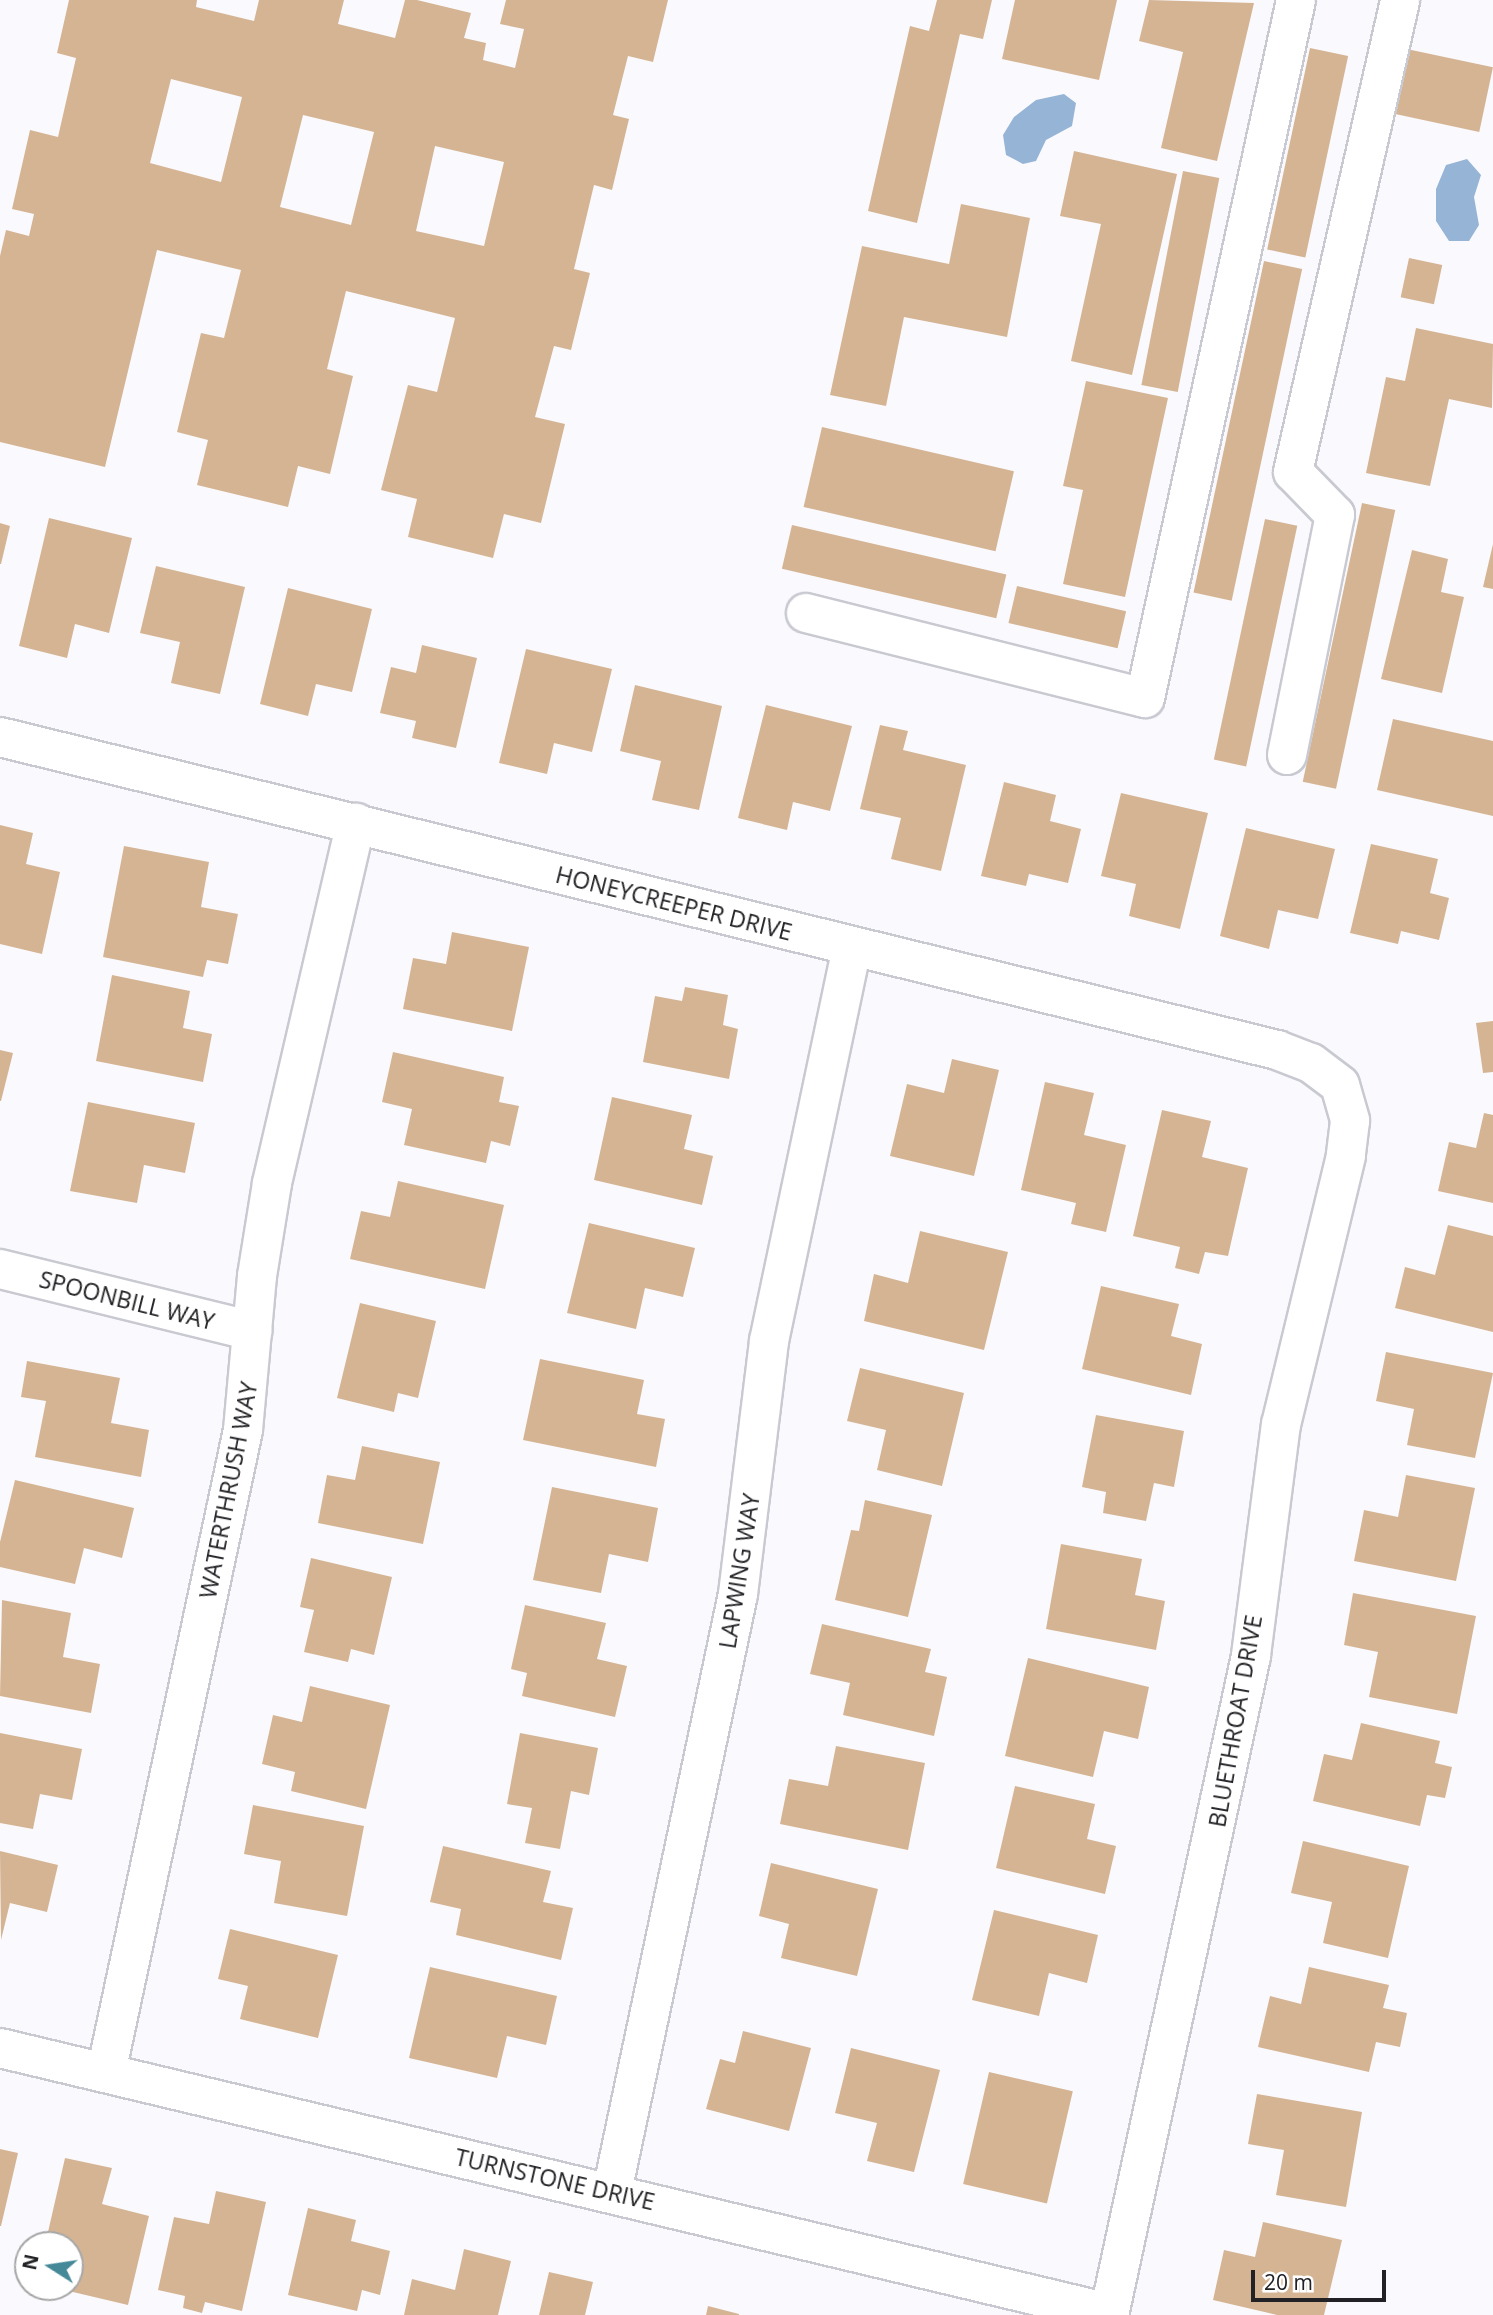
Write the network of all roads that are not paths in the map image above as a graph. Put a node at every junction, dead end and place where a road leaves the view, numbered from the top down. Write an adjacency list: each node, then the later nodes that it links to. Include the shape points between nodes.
1 (1296, 0): 3 (street, via 1145,698)
2 (1400, 0): 5 (street, via 1293,472 1335,515)
3 (806, 613)
4 (0, 737): 6 (street, HONEYCREEPER DRIVE)
5 (1287, 755)
6 (356, 823): 7 (street, HONEYCREEPER DRIVE); 10 (street, WATERTHRUSH WAY, via 272,1183)
7 (852, 947): 8 (street, HONEYCREEPER DRIVE, via 1277,1050 1311,1063); 13 (street, LAPWING WAY, via 769,1341 738,1594)
8 (1340, 1085): 14 (street, BLUETHROAT DRIVE, via 1350,1121 1346,1156 1281,1424 1251,1656)
9 (0, 1269): 10 (street, SPOONBILL WAY)
10 (253, 1331): 12 (street, WATERTHRUSH WAY, via 233,1480)
11 (0, 2048): 12 (street, TURNSTONE DRIVE)
12 (106, 2073): 13 (street, TURNSTONE DRIVE)
13 (612, 2192): 14 (street, TURNSTONE DRIVE)
14 (1109, 2314)

